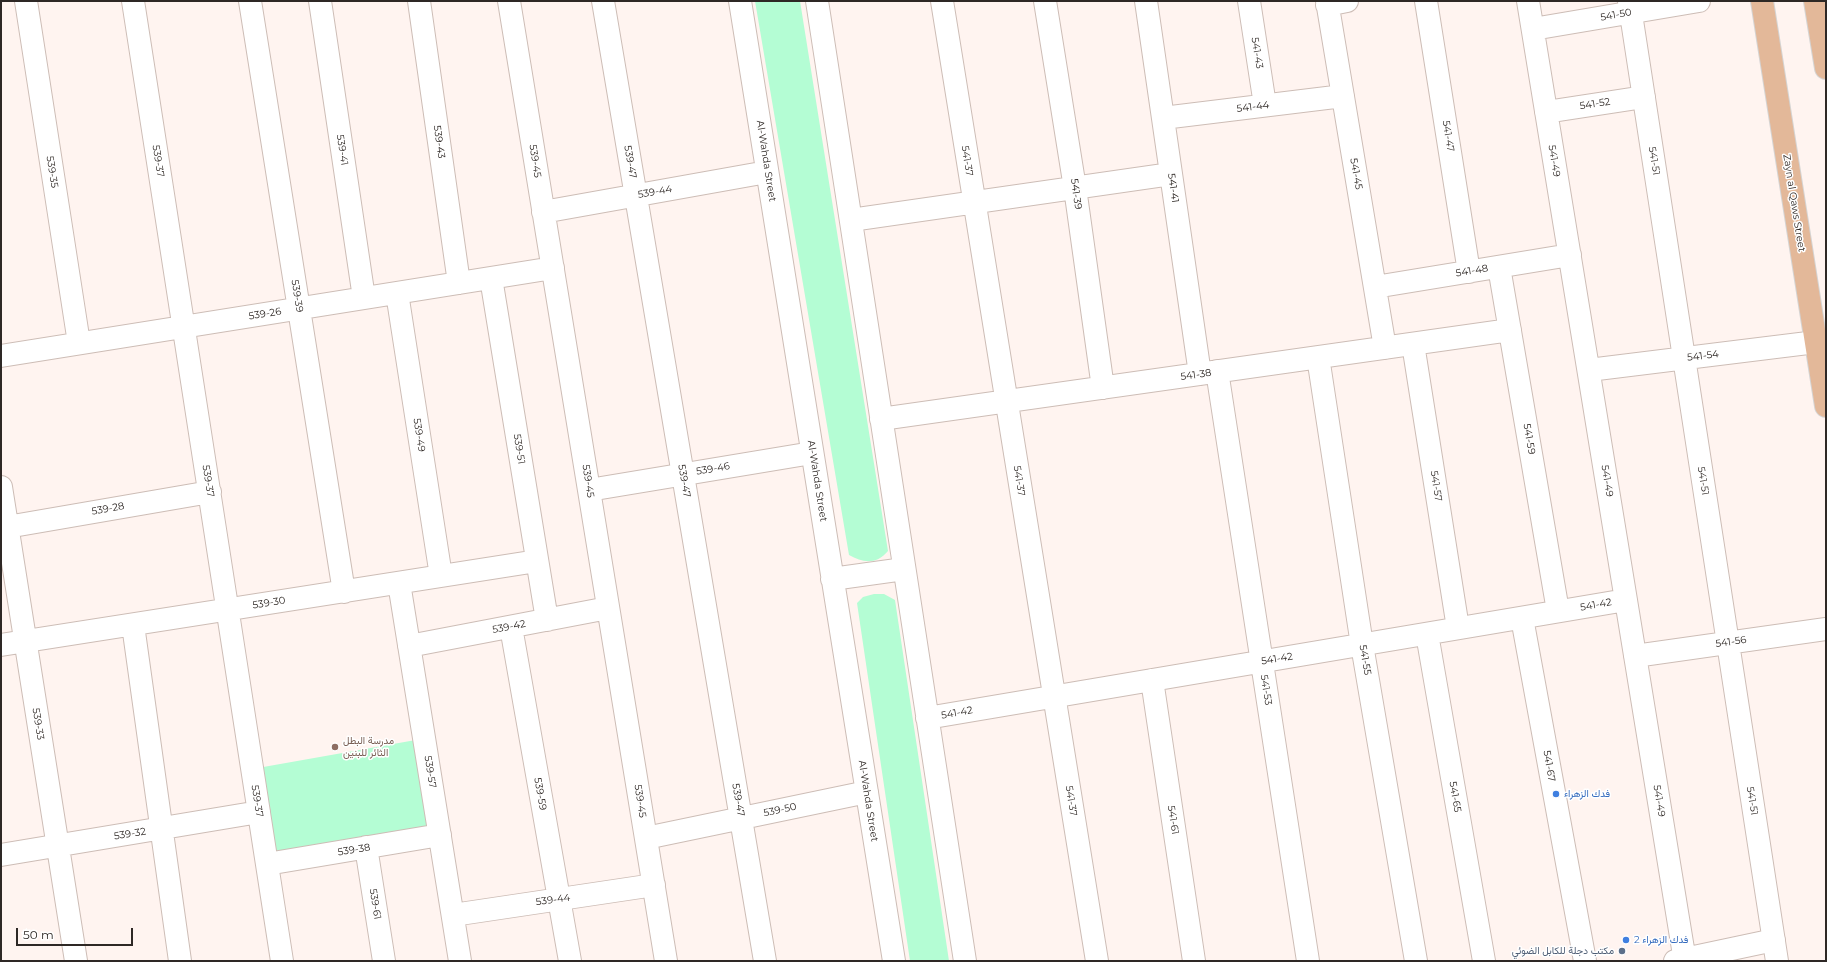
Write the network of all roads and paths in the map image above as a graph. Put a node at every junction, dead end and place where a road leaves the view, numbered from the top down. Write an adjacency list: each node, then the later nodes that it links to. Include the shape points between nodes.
1 (26, 1): 47 (street, 539-35)
2 (134, 1): 45 (street, 539-37)
3 (250, 1): 44 (street, 539-39)
4 (320, 1): 43 (street, 539-41)
5 (419, 1): 40 (street, 539-43)
6 (509, 1): 33 (street, 539-45)
7 (603, 1): 31 (street, 539-47)
8 (740, 1): 28 (street, Al-Wahda Street)
9 (817, 1): 34 (street)
10 (942, 1): 32 (street, 541-37)
11 (1044, 1): 30 (street, 541-39)
12 (1146, 1): 27 (street, 541-41)
13 (1249, 1): 25 (street, 541-43)
14 (1426, 1): 38 (street, 541-47)
15 (1528, 1): 21 (street, 541-49)
16 (1699, 1): 20 (street, 541-50)
17 (1762, 1): 51 (main road, Zayn al Qaws Street)
18 (1816, 1): 22 (main road)
19 (1334, 2): 23 (street, 541-45)
20 (1630, 7): 21 (street, 541-50); 24 (street, 541-51)
21 (1533, 29): 26 (street, 541-49)
22 (1826, 68)
23 (1343, 96): 25 (street, 541-44); 41 (street, 541-45)
24 (1644, 96): 26 (street, 541-52); 53 (street, 541-51)
25 (1265, 105): 27 (street, 541-44)
26 (1546, 112): 35 (street, 541-49)
27 (1163, 118): 29 (street, 541-41)
28 (767, 172): 31 (street, 539-44); 60 (street, Al-Wahda Street)
29 (1171, 174): 30 (street); 55 (street, 541-41)
30 (1075, 188): 32 (street); 56 (street, 541-39)
31 (636, 195): 33 (street, 539-44); 61 (street, 539-47)
32 (974, 202): 34 (street); 57 (street, 541-37)
33 (543, 212): 37 (street, 539-45)
34 (851, 220): 59 (street)
35 (1570, 255): 36 (street, 541-48); 54 (street, 541-49)
36 (1499, 267): 38 (street, 541-48); 46 (street, 541-59)
37 (553, 268): 39 (street, 539-26); 63 (street, 539-45)
38 (1469, 272): 41 (street, 541-48)
39 (492, 278): 40 (street, 539-26); 66 (street, 539-51)
40 (458, 283): 42 (street, 539-26)
41 (1375, 287): 49 (street, 541-45)
42 (397, 293): 43 (street, 539-26); 68 (street, 539-49)
43 (364, 298): 44 (street, 539-26)
44 (299, 309): 45 (street, 539-26); 71 (street, 539-39)
45 (184, 327): 47 (street, 539-26); 64 (street, 539-37)
46 (1510, 330): 48 (street, 541-38); 75 (street, 541-59)
47 (79, 343): 50 (street, 539-26)
48 (1413, 344): 49 (street, 541-38); 80 (street, 541-57)
49 (1385, 348): 52 (street, 541-38)
50 (1, 356)
51 (1820, 356): 53 (street, 541-54); 58 (main road, Zayn al Qaws Street)
52 (1318, 357): 55 (street, 541-38); 86 (street, 541-55)
53 (1684, 358): 54 (street, 541-54); 84 (street, 541-51)
54 (1589, 370): 72 (street, 541-49)
55 (1208, 373): 56 (street, 541-38); 89 (street, 541-53)
56 (1103, 388): 57 (street, 541-38)
57 (1006, 401): 59 (street, 541-38); 91 (street, 541-37)
58 (1826, 406)
59 (881, 419): 67 (street)
60 (812, 452): 61 (street, 539-46); 69 (street, Al-Wahda Street)
61 (683, 474): 63 (street, 539-46); 95 (street, 539-47)
62 (1, 487): 65 (street, 539-33)
63 (589, 490): 73 (street, 539-45)
64 (210, 492): 65 (street, 539-28); 74 (street, 539-37)
65 (7, 527): 83 (street, 539-33)
66 (537, 561): 68 (street, 539-30); 77 (street, 539-51)
67 (904, 569): 69 (street); 92 (street)
68 (442, 576): 70 (street, 539-30)
69 (832, 579): 93 (street, Al-Wahda Street)
70 (399, 583): 71 (street, 539-30); 87 (street, 539-57)
71 (344, 592): 74 (street, 539-30)
72 (1626, 600): 75 (street, 541-42); 88 (street, 541-49)
73 (608, 608): 77 (street, 539-42); 98 (street, 539-45)
74 (228, 610): 78 (street, 539-30); 94 (street, 539-37)
75 (1558, 611): 76 (street, 541-42)
76 (1522, 618): 80 (street, 541-42); 123 (street, 541-67)
77 (547, 620): 79 (street, 539-42)
78 (133, 625): 83 (street, 539-30); 96 (street)
79 (511, 627): 87 (street, 539-42); 104 (street, 539-59)
80 (1458, 628): 82 (street, 541-42)
81 (1826, 629): 84 (street, 541-56)
82 (1427, 634): 86 (street, 541-42); 122 (street, 541-65)
83 (25, 641): 85 (street, 539-30); 99 (street, 539-33)
84 (1728, 643): 88 (street, 541-56); 106 (street, 541-51)
85 (1, 645)
86 (1362, 645): 89 (street, 541-42); 121 (street, 541-55)
87 (409, 646): 97 (street, 539-57)
88 (1635, 656): 107 (street, 541-49)
89 (1262, 661): 90 (street, 541-42); 120 (street, 541-53)
90 (1152, 680): 91 (street, 541-42); 119 (street, 541-61)
91 (1054, 697): 92 (street, 541-42); 118 (street, 541-37)
92 (927, 718): 117 (street)
93 (867, 792): 95 (street, 539-50); 116 (street, Al-Wahda Street)
94 (259, 812): 96 (street, 539-32); 102 (street, 539-37)
95 (741, 818): 98 (street, 539-50); 115 (street, 539-47)
96 (162, 828): 99 (street, 539-32); 109 (street)
97 (440, 835): 100 (street, 539-38); 105 (street, 539-57)
98 (646, 838): 103 (street, 539-45)
99 (58, 846): 101 (street, 539-32); 108 (street, 539-33)
100 (366, 847): 102 (street, 539-38); 111 (street, 539-61)
101 (1, 855)
102 (267, 864): 110 (street, 539-37)
103 (654, 886): 104 (street, 539-44); 114 (street, 539-45)
104 (559, 899): 105 (street, 539-44); 113 (street, 539-59)
105 (453, 915): 112 (street, 539-57)
106 (1775, 951): 107 (street)
107 (1682, 960)
108 (76, 961)
109 (180, 961)
110 (282, 961)
111 (384, 961)
112 (460, 961)
113 (570, 961)
114 (666, 961)
115 (765, 961)
116 (894, 961)
117 (965, 961)
118 (1097, 961)
119 (1194, 961)
120 (1308, 961)
121 (1416, 961)
122 (1484, 961)
123 (1585, 961)

